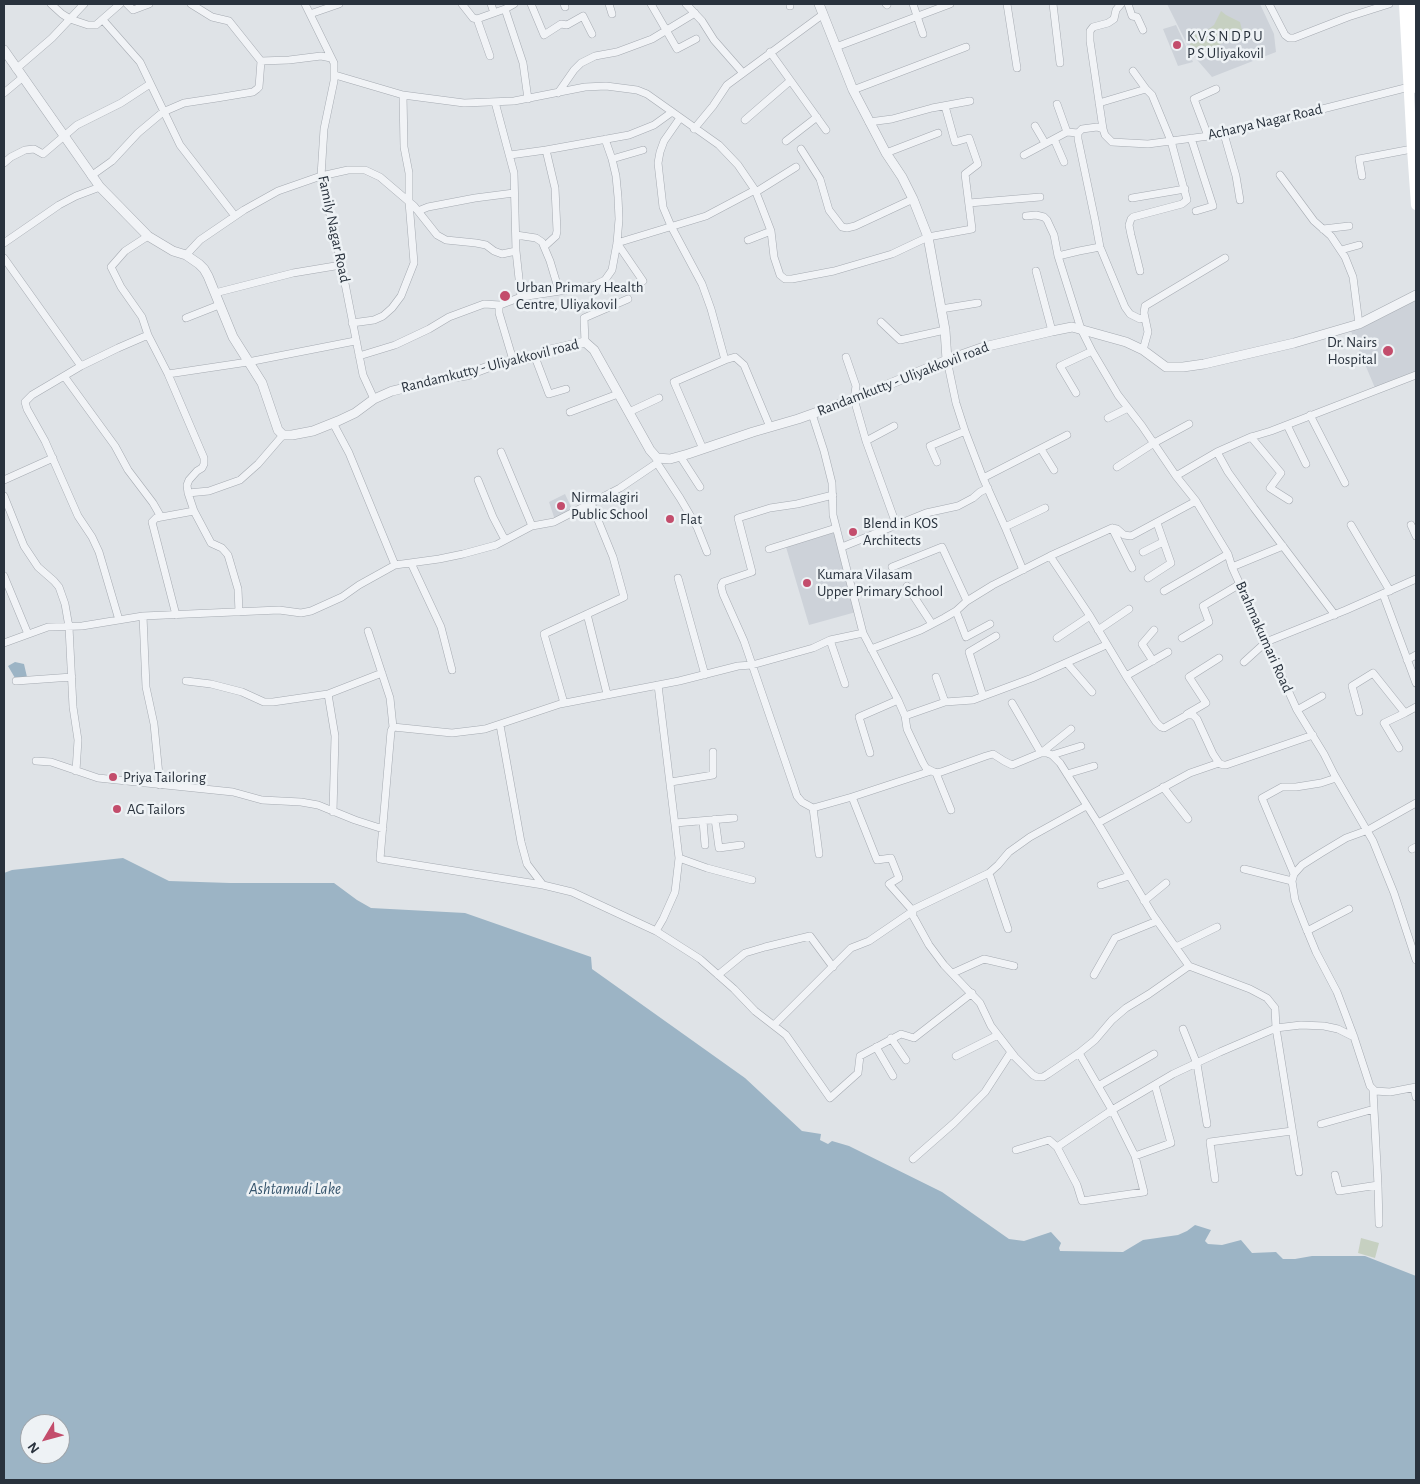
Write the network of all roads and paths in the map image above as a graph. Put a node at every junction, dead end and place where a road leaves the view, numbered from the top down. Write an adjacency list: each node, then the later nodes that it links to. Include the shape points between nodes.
1 (50, 4): 33 (street)
2 (84, 4): 33 (street)
3 (120, 4): 35 (street)
4 (127, 4): 5 (street, via 133,10)
5 (149, 4)
6 (191, 4): 48 (street, via 212,17 229,21)
7 (305, 4): 28 (street, Family Nagar Road)
8 (339, 4): 28 (street)
9 (462, 4): 34 (street)
10 (491, 4): 27 (street)
11 (531, 4): 38 (street, via 544,34 583,16)
12 (609, 4): 29 (street)
13 (651, 4): 37 (street)
14 (686, 4): 30 (street)
15 (819, 4): 31 (street)
16 (913, 4): 32 (street)
17 (950, 4): 32 (street)
18 (1007, 4): 50 (street)
19 (1053, 4): 49 (street)
20 (1119, 4): 68 (street, via 1114,18 1090,31)
21 (1128, 4): 36 (street)
22 (1270, 4): 23 (street, via 1284,35 1294,38)
23 (1389, 4)
24 (1404, 4): 58 (main road)
25 (1412, 4): 46 (main road)
26 (509, 6): 27 (street); 65 (street)
27 (494, 13): 34 (street)
28 (310, 14): 47 (street, Family Nagar Road)
29 (612, 14)
30 (695, 14): 37 (street); 53 (street)
31 (822, 15): 41 (street); 44 (street)
32 (917, 16): 39 (street); 41 (street)
33 (70, 19): 35 (street, via 88,25 96,25); 51 (street)
34 (477, 19): 45 (street)
35 (103, 20): 57 (street, via 140,62)
36 (1142, 30)
37 (666, 32): 40 (street, via 677,49); 62 (street, via 625,50 581,62)
38 (592, 34)
39 (923, 34)
40 (696, 39)
41 (836, 47): 61 (street)
42 (966, 47): 61 (street)
43 (4, 50): 51 (street)
44 (770, 52): 53 (street); 56 (street)
45 (490, 56)
46 (1415, 56): 58 (main road)
47 (331, 58): 48 (street); 54 (street, Family Nagar Road)
48 (261, 61): 71 (street, via 259,87 255,91 184,103)
49 (1060, 63)
50 (1017, 68)
51 (16, 69): 55 (street)
52 (1133, 71): 59 (street)
53 (742, 73): 78 (street, via 726,85)
54 (335, 75): 64 (street); 106 (street, Family Nagar Road, via 324,128)
55 (22, 78): 63 (street); 85 (street)
56 (790, 81): 73 (street); 75 (street)
57 (150, 84): 71 (street); 85 (street, via 77,125)
58 (1412, 88): 84 (street, Acharya Nagar Road); 94 (main road)
59 (1146, 89): 68 (street); 91 (street, via 1152,95)
60 (1216, 89): 86 (street, via 1194,99)
61 (853, 90): 76 (street)
62 (558, 92): 65 (street); 72 (street, via 585,87 620,87 637,90)
63 (4, 93)
64 (403, 95): 67 (street, via 464,104); 116 (street)
65 (528, 99): 67 (street)
66 (970, 101): 70 (street)
67 (495, 102): 98 (street)
68 (1099, 103): 79 (street)
69 (1057, 104): 81 (street)
70 (946, 106): 76 (street); 117 (street, via 955,142 970,138 978,164 965,174)
71 (163, 112): 105 (street); 121 (street, via 180,145)
72 (672, 112): 74 (street); 89 (street, via 644,130)
73 (816, 117): 80 (street); 90 (street)
74 (680, 118): 78 (street); 123 (street, via 664,141 658,158 663,207)
75 (745, 120)
76 (869, 122): 97 (street)
77 (1035, 126): 92 (street)
78 (694, 128): 110 (street, via 719,145)
79 (1103, 129): 83 (street, via 1082,129); 91 (street, Acharya Nagar Road, via 1112,142 1148,144)
80 (826, 130)
81 (1067, 132): 83 (street); 87 (street)
82 (938, 133): 97 (street)
83 (1078, 133): 135 (street)
84 (1224, 134): 86 (street, Acharya Nagar Road); 115 (street)
85 (65, 136): 102 (street, via 43,154 34,149 25,150); 105 (street)
86 (1208, 136): 88 (street, Acharya Nagar Road)
87 (1054, 138): 92 (street); 101 (street)
88 (1191, 138): 91 (street, Acharya Nagar Road); 120 (street, via 1212,206)
89 (605, 139): 95 (street); 100 (street)
90 (786, 141)
91 (1171, 141): 109 (street)
92 (1045, 143): 99 (street)
93 (801, 149): 114 (street, via 820,179 829,210 842,227 855,226)
94 (1412, 149): 107 (street, via 1359,159); 118 (main road)
95 (546, 150): 98 (street); 134 (street, via 555,188 557,231)
96 (643, 150): 100 (street)
97 (886, 154): 114 (street)
98 (510, 155): 111 (street)
99 (1024, 155)
100 (612, 159): 132 (street, via 618,197)
101 (1064, 162)
102 (4, 163)
103 (796, 167): 110 (street)
104 (1280, 175): 125 (street, via 1314,221)
105 (92, 176): 108 (street)
106 (321, 176): 116 (street, via 366,170 380,177); 121 (street, via 278,191); 142 (street, Family Nagar Road)
107 (1362, 176)
108 (100, 187): 128 (street); 131 (street, via 58,205)
109 (1185, 189): 113 (street); 143 (street, via 1187,200 1182,204 1131,219 1129,225)
110 (756, 191): 123 (street, via 706,216); 126 (street)
111 (514, 193): 119 (street); 127 (street)
112 (1040, 197): 117 (street)
113 (1132, 198)
114 (913, 199): 129 (street)
115 (1240, 200)
116 (409, 202): 119 (street); 158 (street, via 414,263 401,296 383,316)
117 (969, 203): 129 (street, via 972,229)
118 (1416, 205)
119 (418, 211): 137 (street, via 437,235 446,240 486,245 502,254)
120 (1196, 211)
121 (236, 216): 138 (street, via 200,240)
122 (1026, 216): 139 (street, Brahmakumari Road, via 1036,215 1047,220)
123 (670, 226): 132 (street); 172 (street, via 702,284)
124 (1349, 226): 125 (street)
125 (1324, 229): 136 (street)
126 (771, 231): 129 (street, via 780,275 792,280 892,254); 130 (street)
127 (516, 235): 134 (street, via 536,238); 137 (street)
128 (148, 236): 138 (street, via 173,252); 163 (street, via 125,251 111,267 142,317)
129 (928, 237): 154 (street)
130 (748, 240)
131 (4, 243)
132 (617, 243): 145 (street); 146 (street, via 612,270 605,280 593,286)
133 (1359, 245): 136 (street)
134 (545, 246): 146 (street)
135 (1100, 247): 139 (street); 156 (street, via 1125,307 1130,314)
136 (1341, 250): 159 (street, via 1353,277)
137 (516, 251): 149 (street)
138 (186, 256): 147 (street, via 204,269)
139 (1058, 256): 160 (street, Brahmakumari Road)
140 (4, 258): 175 (street)
141 (1225, 258): 156 (street, via 1145,306)
142 (341, 265): 147 (street, via 293,273); 158 (street, Family Nagar Road)
143 (1140, 270)
144 (1036, 271): 162 (street)
145 (643, 280)
146 (558, 292): 149 (street)
147 (215, 293): 152 (street)
148 (1416, 295): 159 (street, Randamkutty - Uliyakkovil road)
149 (521, 297): 153 (street)
150 (628, 299): 165 (street, via 584,318)
151 (978, 303): 154 (street)
152 (219, 305): 155 (street); 174 (street)
153 (500, 305): 168 (street, via 484,304 449,317 404,342); 171 (street, via 499,313)
154 (941, 309): 161 (street)
155 (186, 318)
156 (1145, 318): 167 (street, via 1148,332)
157 (881, 322): 161 (street, via 900,340)
158 (352, 323): 164 (street, Family Nagar Road)
159 (1359, 324): 167 (street, Randamkutty - Uliyakkovil road, via 1294,343 1183,367 1166,367)
160 (1081, 329): 162 (street, Randamkutty - Uliyakkovil road, via 1072,327); 166 (street, Brahmakumari Road); 167 (street, Randamkutty - Uliyakkovil road)
161 (945, 330): 173 (street)
162 (1052, 331): 173 (street, Randamkutty - Uliyakkovil road, via 984,347)
163 (148, 335): 175 (street); 176 (street)
164 (355, 341): 168 (street, Family Nagar Road); 174 (street)
165 (585, 342): 169 (street, Randamkutty - Uliyakkovil road); 181 (street, Randamkutty - Uliyakkovil road, via 594,350)
166 (1092, 350): 180 (street, via 1060,366); 185 (street, Brahmakumari Road)
167 (1143, 350)
168 (359, 356): 183 (street, Family Nagar Road)
169 (535, 357): 171 (street, Randamkutty - Uliyakkovil road); 179 (street, via 549,394)
170 (846, 357): 184 (street, via 856,386)
171 (513, 360): 183 (street, Randamkutty - Uliyakkovil road, via 467,375 392,391)
172 (724, 360): 195 (street, via 735,357 744,365); 202 (street, via 674,382)
173 (947, 360): 184 (street, Randamkutty - Uliyakkovil road); 196 (street)
174 (248, 362): 176 (street); 197 (street, via 262,383 278,430)
175 (81, 366): 178 (street)
176 (168, 374): 220 (street, via 204,458 202,468 189,480)
177 (1416, 375): 189 (street)
178 (64, 376): 207 (street, via 25,402); 228 (street)
179 (566, 390)
180 (1076, 393)
181 (618, 394): 186 (street); 187 (street, Randamkutty - Uliyakkovil road)
182 (659, 398): 187 (street)
183 (374, 399): 191 (street, Randamkutty - Uliyakkovil road, via 355,414)
184 (854, 399): 188 (street, Randamkutty - Uliyakkovil road); 200 (street)
185 (1128, 408): 190 (street); 201 (street, Brahmakumari Road)
186 (570, 412)
187 (629, 412): 208 (street, Randamkutty - Uliyakkovil road)
188 (812, 414): 195 (street, Randamkutty - Uliyakkovil road); 221 (street)
189 (1310, 415): 193 (street); 217 (street)
190 (1108, 418)
191 (333, 423): 197 (street, Randamkutty - Uliyakkovil road, via 313,431); 248 (street, via 349,453)
192 (1189, 424): 201 (street)
193 (1286, 424): 199 (street); 210 (street)
194 (894, 426): 200 (street)
195 (770, 427): 202 (street, Randamkutty - Uliyakkovil road)
196 (965, 431): 209 (street, via 930,446); 214 (street)
197 (283, 434): 220 (street, via 240,480 209,491)
198 (1067, 436): 203 (street)
199 (1251, 437): 205 (street); 223 (street, via 1281,473 1270,488)
200 (866, 441): 230 (street)
201 (1154, 443): 211 (street); 213 (street, Brahmakumari Road)
202 (703, 449): 206 (street, Randamkutty - Uliyakkovil road)
203 (1041, 449): 212 (street); 214 (street)
204 (501, 452): 233 (street)
205 (1217, 452): 213 (street); 240 (street)
206 (680, 456): 208 (street, Randamkutty - Uliyakkovil road); 218 (street)
207 (52, 458): 215 (street); 271 (street, via 78,516 100,552)
208 (657, 460): 225 (street, via 620,488); 243 (street, via 697,527)
209 (936, 462)
210 (1306, 464)
211 (1117, 467)
212 (1054, 470)
213 (1176, 476): 224 (street, Brahmakumari Road)
214 (983, 478): 219 (street)
215 (4, 480)
216 (478, 480): 238 (street)
217 (1345, 483)
218 (700, 487)
219 (988, 488): 230 (street, via 958,506); 234 (street)
220 (188, 493): 227 (street)
221 (833, 494): 235 (street); 295 (street, via 738,518 752,572 723,582 722,586)
222 (4, 496): 274 (street, via 31,558 59,587)
223 (1288, 500)
224 (1196, 501): 229 (street); 245 (street, Brahmakumari Road)
225 (591, 503): 233 (street, via 554,522); 266 (street, via 613,557 624,596)
226 (1046, 508): 234 (street)
227 (194, 511): 228 (street); 265 (street, via 211,543 228,555 238,589)
228 (161, 517): 267 (street, via 153,520 152,524)
229 (1157, 523): 236 (street, via 1127,536); 239 (street)
230 (896, 524): 241 (street)
231 (1351, 525): 259 (street)
232 (1411, 525): 237 (street)
233 (532, 526): 238 (street)
234 (1005, 527): 252 (street)
235 (836, 528): 241 (street); 242 (street)
236 (1112, 528): 246 (street); 251 (street)
237 (1416, 536)
238 (506, 540): 247 (street, via 439,559)
239 (1163, 542): 244 (street); 255 (street, via 1171,563)
240 (1283, 546): 250 (street); 268 (street)
241 (842, 547): 278 (street)
242 (769, 549)
243 (707, 552)
244 (1144, 552)
245 (1228, 554): 250 (street, Brahmakumari Road); 260 (street)
246 (1050, 556): 252 (street); 270 (street)
247 (411, 563): 248 (street); 296 (street, via 440,627)
248 (395, 565): 265 (street, via 342,597 311,611)
249 (892, 567): 262 (street, via 942,547)
250 (1232, 567): 257 (street, Brahmakumari Road)
251 (1132, 568)
252 (1022, 570): 262 (street)
253 (4, 576): 279 (street)
254 (678, 578): 298 (street)
255 (1148, 578)
256 (1416, 579): 259 (street)
257 (1240, 584): 282 (street, via 1203,606 1209,622); 284 (street, Brahmakumari Road)
258 (907, 586): 272 (street)
259 (1390, 590): 261 (street)
260 (1164, 591)
261 (1383, 594): 268 (street); 291 (street)
262 (967, 601): 264 (street)
263 (1129, 609): 276 (street)
264 (956, 611): 272 (street); 273 (street, via 966,637)
265 (239, 612): 267 (street)
266 (587, 614): 309 (street); 314 (street, via 544,634)
267 (176, 615): 269 (street)
268 (1335, 615): 284 (street)
269 (143, 616): 271 (street); 340 (street, via 146,687 154,724)
270 (1090, 616): 276 (street); 281 (street)
271 (119, 620): 274 (street)
272 (932, 624): 287 (street)
273 (990, 624)
274 (68, 627): 279 (street, via 48,627); 300 (street)
275 (368, 630): 297 (street)
276 (1098, 630): 286 (street)
277 (1154, 630): 292 (street, via 1142,644)
278 (863, 633): 283 (street); 287 (street)
279 (28, 634): 285 (street)
280 (996, 636): 310 (street, via 969,652)
281 (1057, 638)
282 (1182, 638)
283 (830, 640): 295 (street); 305 (street)
284 (1266, 642): 293 (street); 317 (street, Brahmakumari Road)
285 (4, 643)
286 (1106, 645): 294 (street); 299 (street)
287 (871, 650): 312 (street)
288 (1168, 652): 292 (street)
289 (1416, 655): 291 (street)
290 (1219, 658): 320 (street, via 1189,677 1206,703)
291 (1407, 660): 304 (street)
292 (1153, 661): 299 (street)
293 (1244, 662)
294 (1067, 663): 307 (street); 310 (street)
295 (752, 665): 298 (street); 345 (street, via 797,796)
296 (452, 670)
297 (382, 673): 308 (street); 323 (street, via 390,698)
298 (705, 675): 306 (street)
299 (1126, 676): 320 (street, via 1161,727)
300 (72, 677): 302 (street); 335 (street, via 78,740)
301 (936, 677): 313 (street)
302 (16, 681)
303 (186, 681): 308 (street, via 242,692 264,702)
304 (1416, 683)
305 (845, 684)
306 (658, 685): 309 (street); 339 (street)
307 (1092, 692)
308 (328, 694): 347 (street, via 335,736)
309 (607, 694): 314 (street)
310 (983, 696): 313 (street)
311 (1322, 696): 317 (street)
312 (898, 700): 321 (street); 329 (street, via 859,717)
313 (945, 702): 321 (street)
314 (564, 703): 322 (street)
315 (1012, 703): 330 (street)
316 (1416, 707): 319 (street)
317 (1297, 710): 325 (street, Brahmakumari Road)
318 (1359, 712): 319 (street, via 1352,686 1374,673)
319 (1405, 713): 327 (street, via 1384,722)
320 (1187, 715): 333 (street, via 1197,719)
321 (904, 716): 336 (street, via 923,763)
322 (500, 725): 323 (street, via 452,733); 366 (street, via 521,842 527,864)
323 (393, 727): 354 (street)
324 (1070, 729): 330 (street)
325 (1313, 736): 333 (street, via 1226,765); 338 (street, Brahmakumari Road)
326 (1081, 746): 331 (street)
327 (1399, 748)
328 (713, 752): 339 (street, via 713,775)
329 (870, 753)
330 (1041, 753): 331 (street); 336 (street, via 1012,765 993,754)
331 (1052, 755): 337 (street)
332 (36, 761): 335 (street, via 52,762)
333 (1219, 763): 341 (street)
334 (1094, 766): 337 (street)
335 (76, 771): 340 (street, via 98,778)
336 (934, 772): 342 (street); 346 (street)
337 (1067, 774): 344 (street)
338 (1336, 778): 355 (street, Brahmakumari Road); 363 (street, via 1282,787 1262,798)
339 (671, 782): 352 (street)
340 (160, 785): 347 (street, via 233,792 262,800 301,802)
341 (1163, 787): 350 (street); 353 (street)
342 (852, 797): 345 (street); 370 (street, via 877,860 891,858 900,878 889,884)
343 (1416, 803): 355 (street)
344 (1086, 806): 353 (street); 361 (street, via 1030,837 1009,852)
345 (813, 808): 358 (street)
346 (951, 810)
347 (333, 812): 354 (street)
348 (734, 818): 349 (street)
349 (715, 819): 351 (street); 357 (street, via 718,848)
350 (1188, 819)
351 (703, 820): 352 (street); 356 (street)
352 (675, 823): 359 (street)
353 (1098, 823): 362 (street)
354 (383, 829): 366 (street, via 380,860)
355 (1368, 830): 363 (street, via 1321,853 1302,865); 377 (street, Brahmakumari Road, via 1394,893)
356 (705, 845)
357 (741, 845)
358 (820, 854)
359 (679, 858): 364 (street); 374 (street, via 675,892)
360 (1244, 869): 363 (street)
361 (989, 873): 370 (street); 373 (street)
362 (1129, 876): 367 (street); 368 (street)
363 (1293, 877): 375 (street, via 1295,900)
364 (752, 880)
365 (1166, 883): 368 (street)
366 (542, 885): 374 (street, via 572,892)
367 (1101, 885)
368 (1144, 901): 371 (street)
369 (1349, 909): 375 (street)
370 (913, 911): 380 (street, via 868,941 851,948); 381 (street, via 929,945)
371 (1157, 921): 376 (street); 383 (street, via 1115,938)
372 (1217, 927): 376 (street)
373 (1008, 929)
374 (656, 931): 382 (street, via 700,959)
375 (1307, 931): 389 (street, via 1337,992)
376 (1176, 947): 379 (street)
377 (1416, 960)
378 (1014, 966): 381 (street, via 984,959)
379 (1190, 966): 386 (street, via 1267,998 1275,1008); 393 (street, via 1126,1008)
380 (833, 967): 382 (street, via 810,936 745,953); 385 (street)
381 (953, 973): 384 (street)
382 (718, 975): 385 (street)
383 (1094, 976)
384 (972, 993): 388 (street); 390 (street, via 914,1038 901,1034)
385 (774, 1025): 391 (street, via 786,1036 830,1098 858,1073 860,1056)
386 (1276, 1028): 389 (street, via 1324,1026); 397 (street); 408 (street)
387 (1183, 1029): 397 (street)
388 (998, 1035): 392 (street); 395 (street)
389 (1354, 1037): 402 (street)
390 (891, 1038): 391 (street); 396 (street)
391 (876, 1047): 398 (street)
392 (1011, 1052): 393 (street, via 1037,1077 1043,1077); 412 (street, via 985,1092)
393 (1079, 1053): 400 (street)
394 (1154, 1054): 400 (street)
395 (956, 1056)
396 (906, 1060)
397 (1198, 1064): 399 (street); 406 (street)
398 (893, 1076)
399 (1155, 1085): 405 (street); 411 (street, via 1171,1143)
400 (1098, 1086): 405 (street)
401 (1415, 1087): 402 (street, via 1390,1092); 403 (street)
402 (1373, 1090): 404 (street)
403 (1416, 1097)
404 (1374, 1109): 407 (street); 416 (street)
405 (1112, 1110): 409 (street); 411 (street)
406 (1207, 1124)
407 (1321, 1124)
408 (1292, 1131): 413 (street); 415 (street, via 1210,1142)
409 (1057, 1146): 410 (street, via 1049,1140); 411 (street, via 1082,1201 1144,1192)
410 (1016, 1150)
411 (1135, 1156)
412 (913, 1159)
413 (1299, 1172)
414 (1335, 1176): 416 (street, via 1339,1191)
415 (1215, 1179)
416 (1378, 1185): 417 (street)
417 (1379, 1224)

